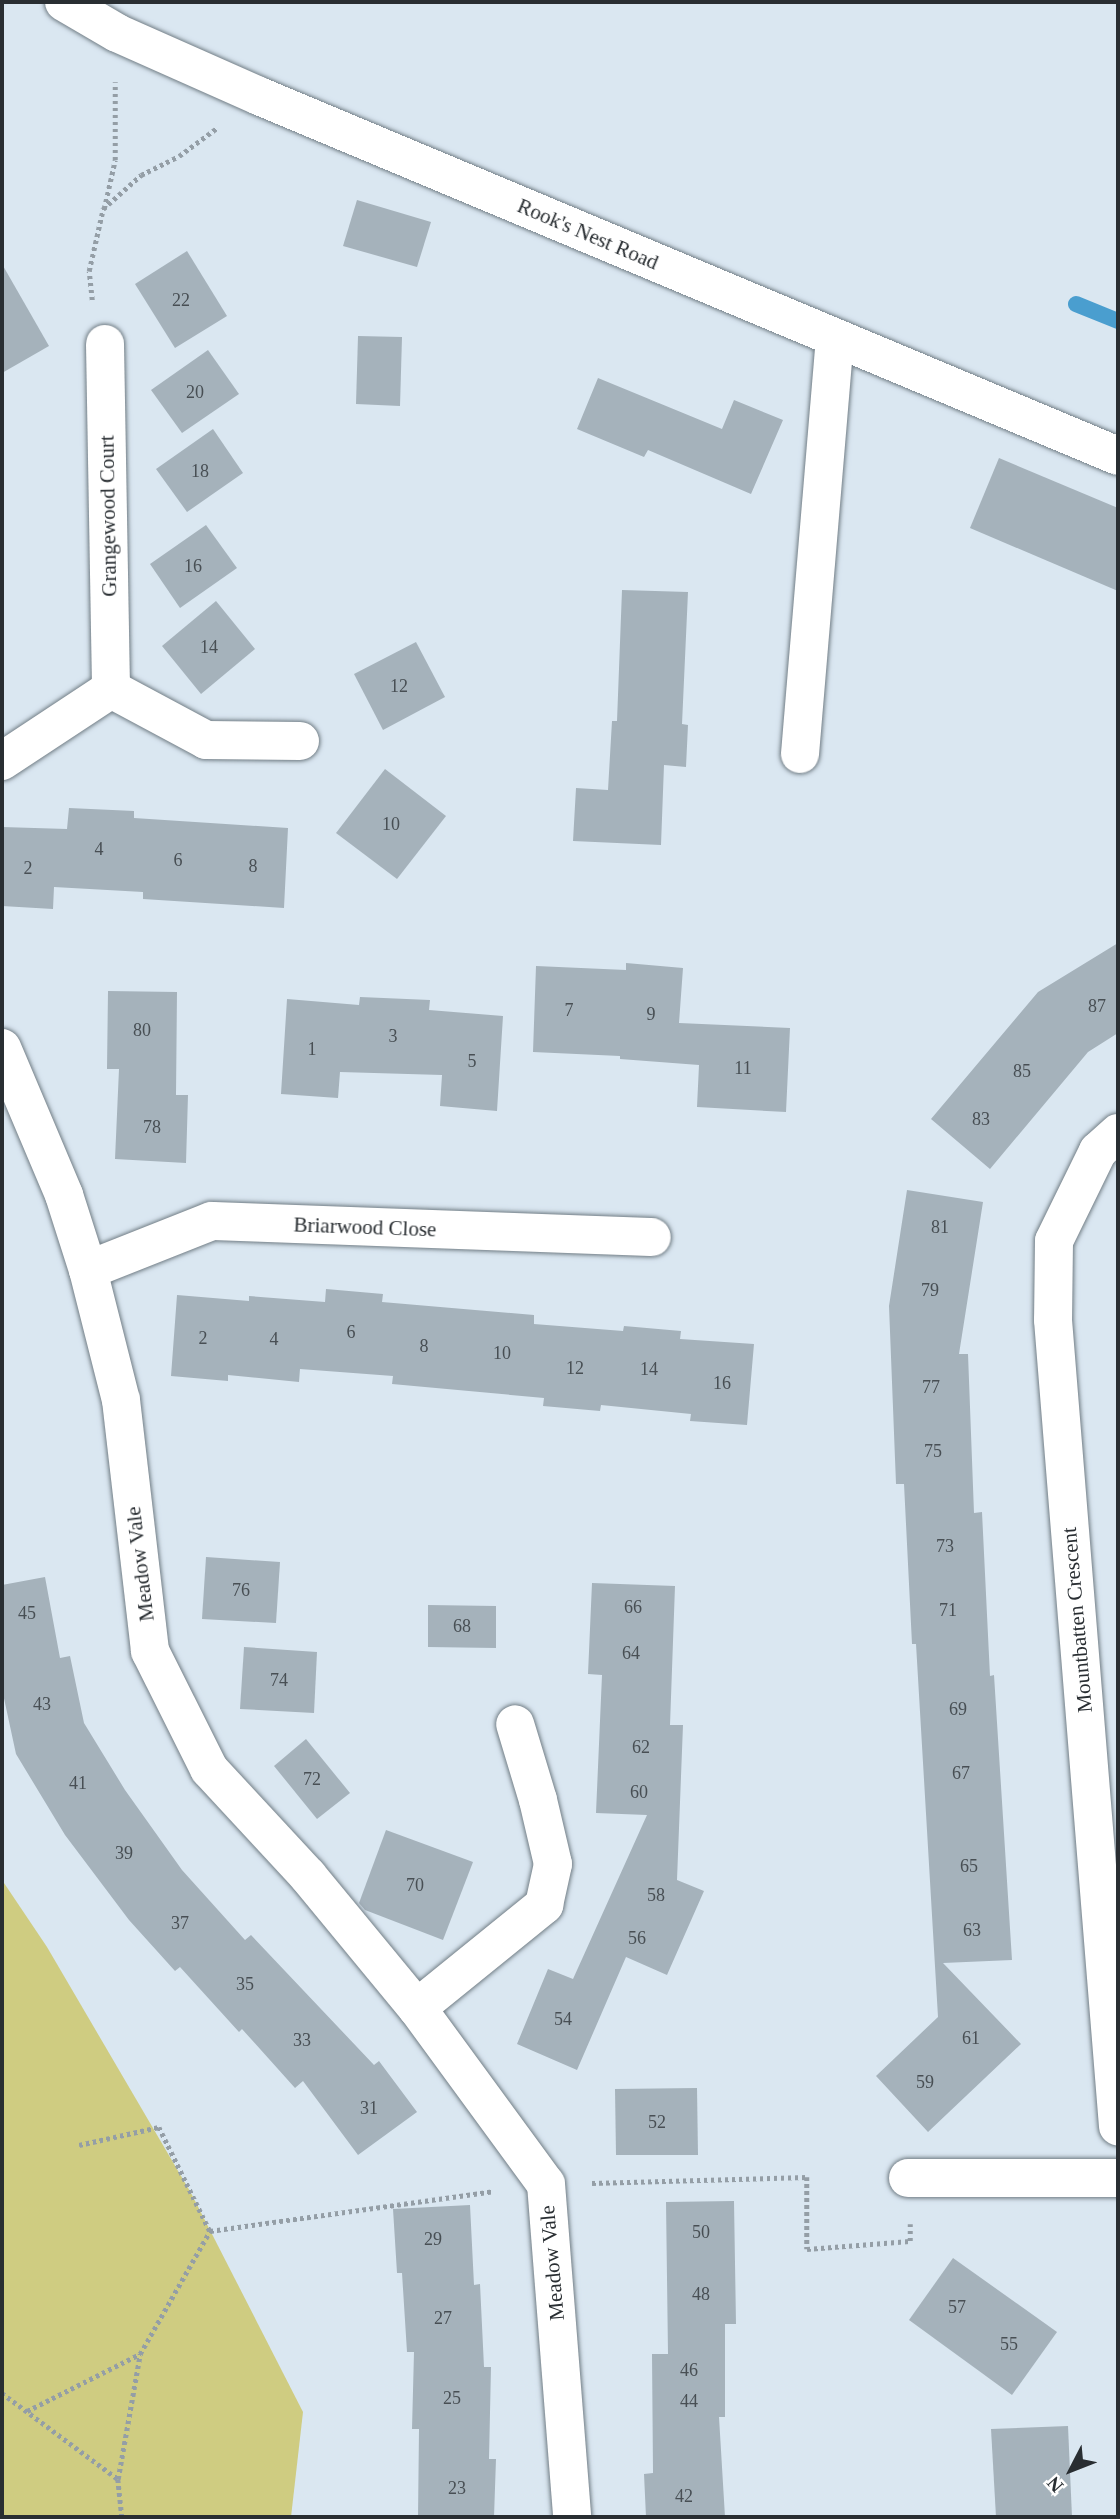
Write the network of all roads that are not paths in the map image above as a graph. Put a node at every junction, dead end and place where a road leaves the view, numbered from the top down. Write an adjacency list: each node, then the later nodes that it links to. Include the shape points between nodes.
1 (64, 2): 2 (street, Rook's Nest Road, via 117,33 259,96)
2 (835, 338): 4 (street, Rook's Nest Road); 7 (street)
3 (105, 344): 5 (street, Grangewood Court)
4 (1118, 456)
5 (111, 689): 6 (street, via 206,740); 8 (street)
6 (300, 741)
7 (800, 754)
8 (2, 761)
9 (2, 1048): 12 (street, Meadow Vale, via 64,1195)
10 (1118, 1133): 15 (street, Mountbatten Crescent, via 1098,1152 1054,1241 1053,1320)
11 (652, 1237): 12 (street, Briarwood Close, via 212,1221)
12 (88, 1270): 14 (street, Meadow Vale, via 121,1400 150,1651 209,1769 308,1876)
13 (515, 1724): 14 (street, via 553,1864 544,1905)
14 (417, 2008): 18 (street, Meadow Vale, via 546,2184)
15 (1118, 2126)
16 (908, 2178): 17 (street)
17 (1118, 2178)
18 (572, 2517)

